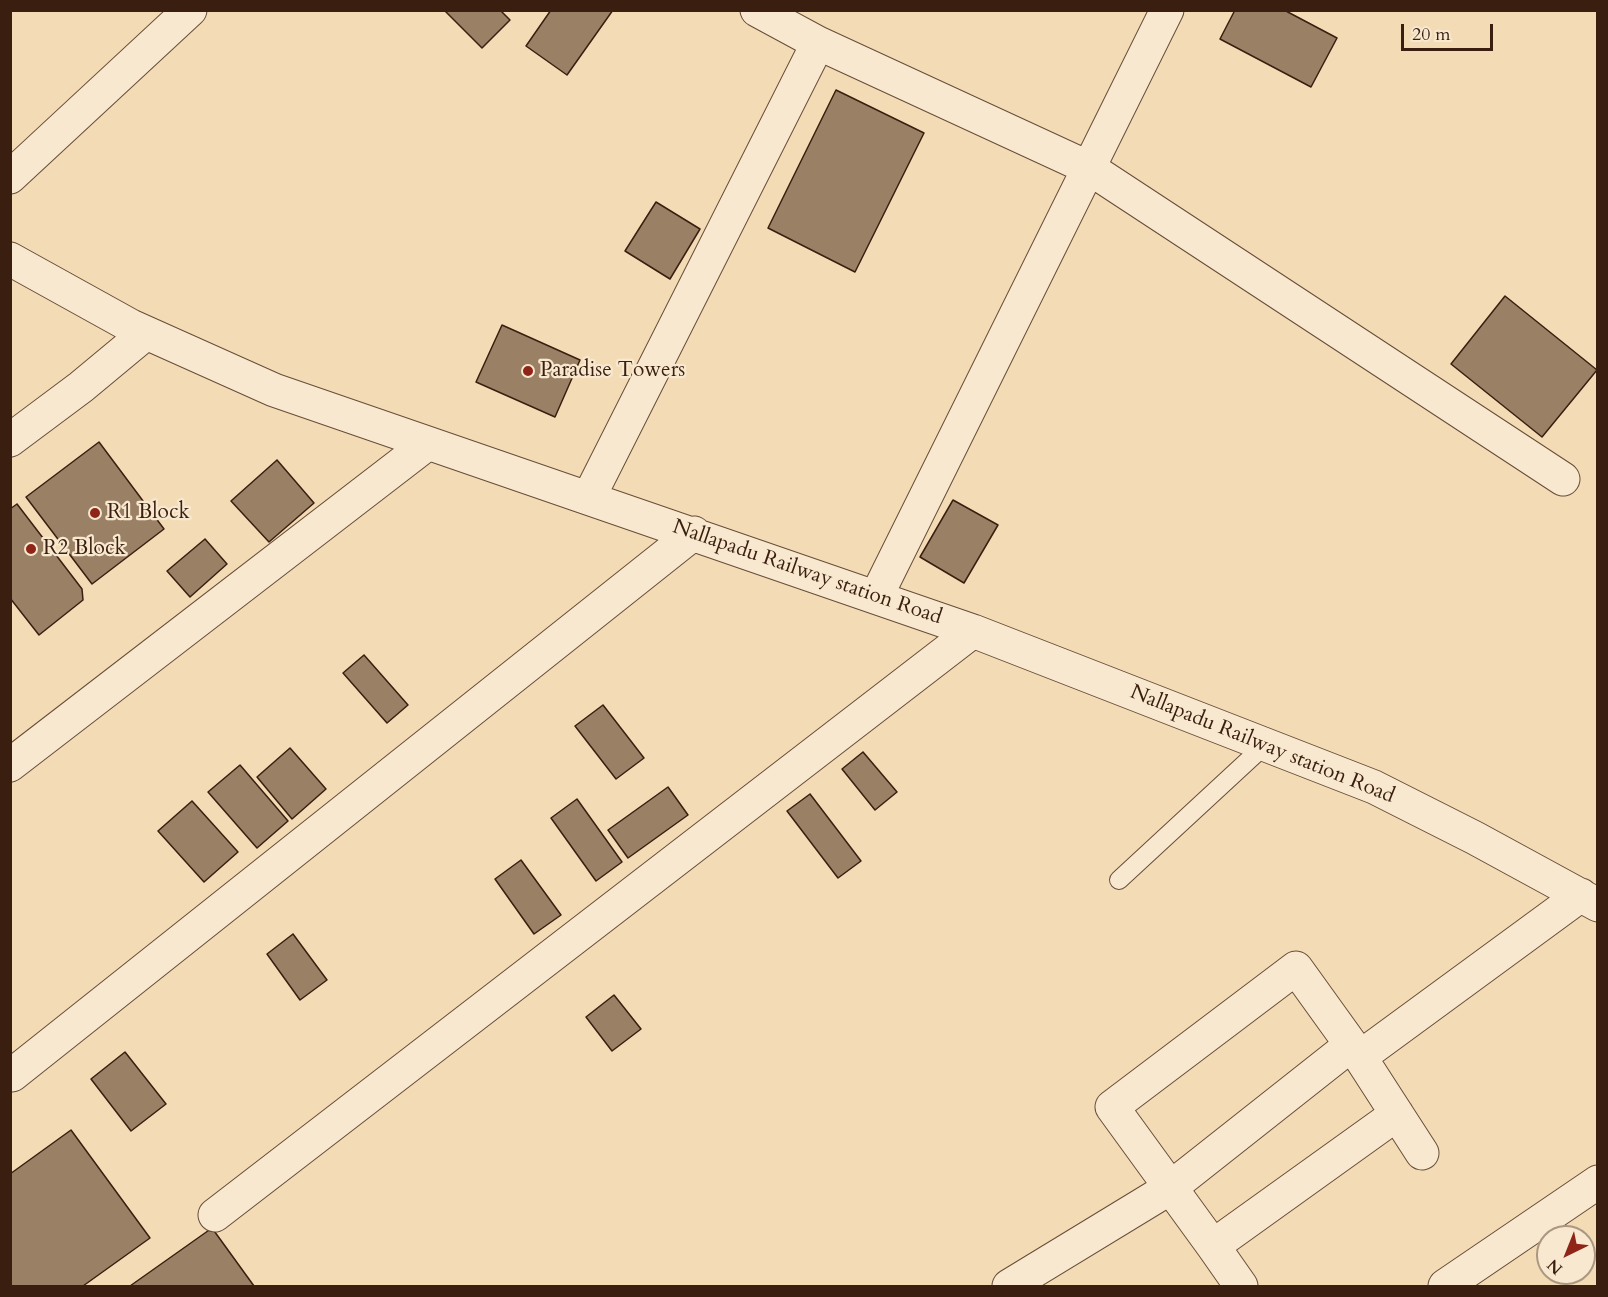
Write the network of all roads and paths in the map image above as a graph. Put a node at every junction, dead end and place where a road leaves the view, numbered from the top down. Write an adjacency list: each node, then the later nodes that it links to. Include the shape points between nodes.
1 (190, 10): 6 (street)
2 (757, 10): 4 (street)
3 (1167, 10): 5 (street)
4 (818, 43): 5 (street); 12 (street)
5 (1089, 168): 11 (street); 14 (street)
6 (10, 177)
7 (10, 259): 8 (street, Nallapadu Railway station Road)
8 (146, 333): 9 (street); 10 (street, Nallapadu Railway station Road, via 274,390)
9 (10, 440)
10 (427, 444): 12 (street, Nallapadu Railway station Road); 17 (street)
11 (1563, 478)
12 (589, 497): 13 (street, Nallapadu Railway station Road)
13 (694, 533): 14 (street, Nallapadu Railway station Road); 21 (street)
14 (876, 597): 15 (street, Nallapadu Railway station Road)
15 (973, 631): 16 (street, Nallapadu Railway station Road); 26 (street)
16 (1265, 745): 18 (lane); 19 (street, Nallapadu Railway station Road, via 1374,787)
17 (10, 765)
18 (1119, 880)
19 (1589, 900): 20 (street)
20 (1356, 1051): 22 (street); 25 (street); 25 (street, via 1296,968 1112,1107)
21 (12, 1075)
22 (1397, 1114): 23 (street); 27 (street)
23 (1422, 1153)
24 (1598, 1182): 30 (street)
25 (1170, 1188): 27 (street); 28 (street)
26 (214, 1215)
27 (1213, 1246): 29 (street)
28 (1009, 1287)
29 (1241, 1287)
30 (1445, 1287)

